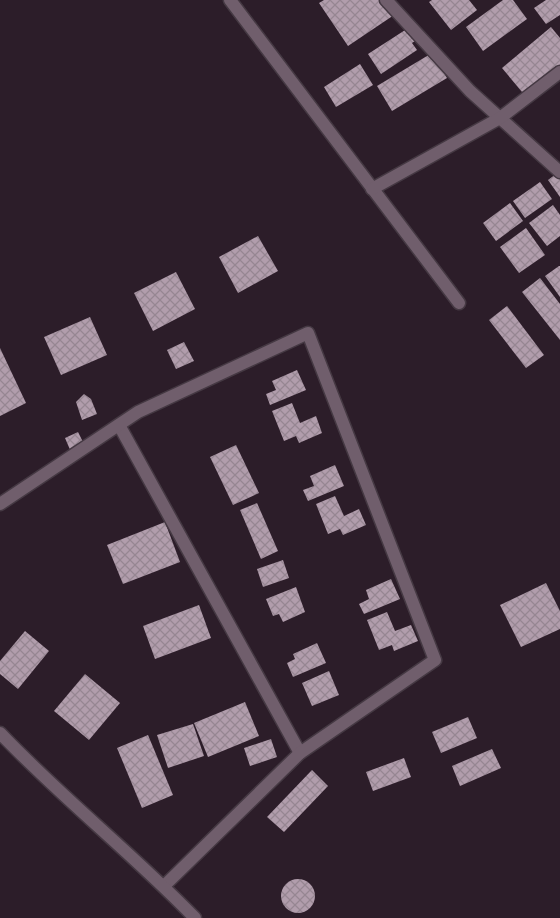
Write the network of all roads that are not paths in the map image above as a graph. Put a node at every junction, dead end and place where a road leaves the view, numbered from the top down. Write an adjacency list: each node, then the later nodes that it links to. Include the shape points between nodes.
1 (230, 0): 6 (street)
2 (386, 0): 4 (street)
3 (560, 72): 4 (street)
4 (500, 118): 5 (street); 6 (street)
5 (560, 172)
6 (372, 189): 7 (street)
7 (459, 303)
8 (120, 425): 9 (street); 11 (street); 11 (street, via 138,412 308,333 435,660)
9 (0, 504)
10 (0, 733): 12 (street, via 36,772)
11 (300, 753): 12 (street)
12 (164, 886): 13 (street)
13 (195, 918)

